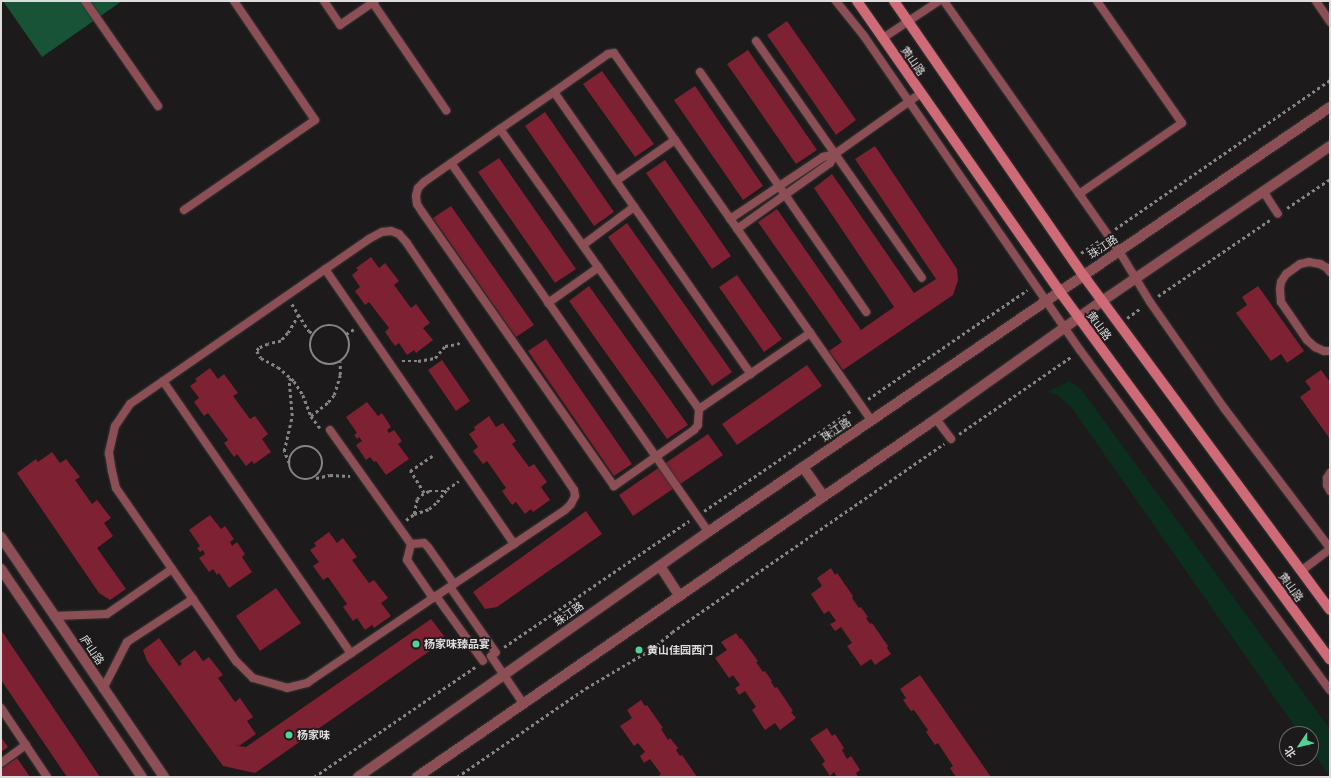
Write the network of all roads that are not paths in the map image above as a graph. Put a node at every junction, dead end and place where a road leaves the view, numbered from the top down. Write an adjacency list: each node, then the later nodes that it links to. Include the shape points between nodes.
1 (85, 1): 20 (lane)
2 (234, 1): 34 (lane, via 315,120)
3 (324, 1): 11 (lane, via 340,25)
4 (836, 1): 19 (lane, via 864,36)
5 (857, 1): 14 (main road, 黄山路)
6 (894, 1): 12 (main road, 黄山路)
7 (938, 1): 12 (lane)
8 (944, 1): 31 (lane)
9 (1097, 1): 31 (lane, via 1182,123)
10 (1316, 1): 13 (lane)
11 (374, 2): 22 (lane)
12 (908, 22): 14 (lane); 43 (main road, 黄山路)
13 (1330, 22)
14 (883, 38): 18 (main road, 黄山路)
15 (756, 41): 26 (lane)
16 (700, 72): 29 (lane)
17 (554, 92): 23 (lane); 24 (lane, via 608,54 614,54); 28 (lane)
18 (921, 93): 19 (lane); 46 (main road, 黄山路)
19 (908, 102): 26 (lane); 47 (lane)
20 (158, 106)
21 (1330, 107): 39 (street, 珠江路)
22 (446, 110)
23 (500, 129): 27 (lane); 38 (lane)
24 (675, 140): 28 (lane); 36 (lane)
25 (1330, 146): 30 (street)
26 (835, 154): 29 (lane, via 823,157); 32 (lane, via 830,163); 44 (lane)
27 (450, 163): 49 (lane); 62 (lane, via 418,188 417,204 422,212 614,486)
28 (616, 181): 33 (lane)
29 (779, 186): 32 (lane); 36 (lane)
30 (1263, 191): 35 (lane); 45 (street)
31 (1080, 194): 39 (lane)
32 (785, 195): 37 (lane); 50 (lane)
33 (634, 207): 38 (lane); 55 (lane)
34 (184, 210)
35 (1278, 214)
36 (730, 219): 37 (lane)
37 (737, 229): 53 (lane)
38 (583, 245): 40 (lane)
39 (1119, 251): 43 (street, 珠江路); 45 (lane)
40 (599, 267): 49 (lane); 57 (lane)
41 (325, 269): 56 (lane); 70 (lane); 70 (lane, via 382,232 391,231 399,234 407,242 574,490 575,496 571,504)
42 (1330, 272): 54 (lane, via 1320,264 1300,264 1286,274 1280,289 1281,302 1307,340 1315,347)
43 (1083, 275): 46 (street, 珠江路); 48 (main road, 黄山路)
44 (922, 278)
45 (1136, 278): 48 (street); 71 (lane, via 1224,408)
46 (1060, 292): 47 (street, 珠江路); 51 (main road, 黄山路)
47 (1046, 301): 52 (lane); 59 (street, 珠江路)
48 (1102, 301): 51 (street); 75 (main road, 黄山路)
49 (548, 303): 62 (lane)
50 (866, 312)
51 (1078, 318): 52 (street); 83 (main road, 黄山路)
52 (1064, 327): 58 (street); 87 (lane)
53 (810, 333): 55 (lane); 59 (lane)
54 (1330, 351)
55 (751, 374): 57 (lane)
56 (163, 381): 74 (lane, via 130,404 123,412 116,426 109,453 116,488); 82 (lane)
57 (699, 409): 62 (lane, via 698,425 694,430)
58 (936, 419): 61 (lane); 66 (street)
59 (871, 420): 63 (street, 珠江路)
60 (330, 430): 69 (lane)
61 (951, 439)
62 (656, 457): 67 (lane)
63 (803, 467): 66 (street); 67 (street, 珠江路)
64 (1330, 473): 65 (lane, via 1327,485)
65 (1330, 492)
66 (823, 496): 77 (street)
67 (708, 532): 72 (street, 珠江路)
68 (1, 537): 81 (street, 庐山路)
69 (411, 544): 76 (lane, via 424,543 428,547); 78 (lane, via 407,560)
70 (514, 544): 76 (lane)
71 (1330, 549): 75 (lane)
72 (660, 566): 77 (street); 85 (street, 珠江路)
73 (1, 569): 93 (street)
74 (172, 569): 79 (lane); 81 (lane, via 107,614)
75 (1301, 571): 80 (main road, 黄山路)
76 (452, 586): 78 (lane); 85 (lane)
77 (679, 595): 88 (street)
78 (435, 597): 82 (lane); 84 (lane)
79 (193, 599): 82 (lane, via 236,661 253,678 263,682 287,688 307,683); 86 (lane, via 127,642)
80 (1330, 610)
81 (54, 616): 86 (street, 庐山路)
82 (351, 654)
83 (1330, 660)
84 (483, 662)
85 (504, 675): 88 (lane); 95 (street, 珠江路)
86 (103, 689): 94 (street, 庐山路)
87 (1330, 690)
88 (523, 703): 96 (street)
89 (1, 708): 90 (lane)
90 (26, 745): 91 (lane); 92 (lane)
91 (1, 763)
92 (47, 777)
93 (142, 777)
94 (164, 777)
95 (358, 777)
96 (417, 777)

